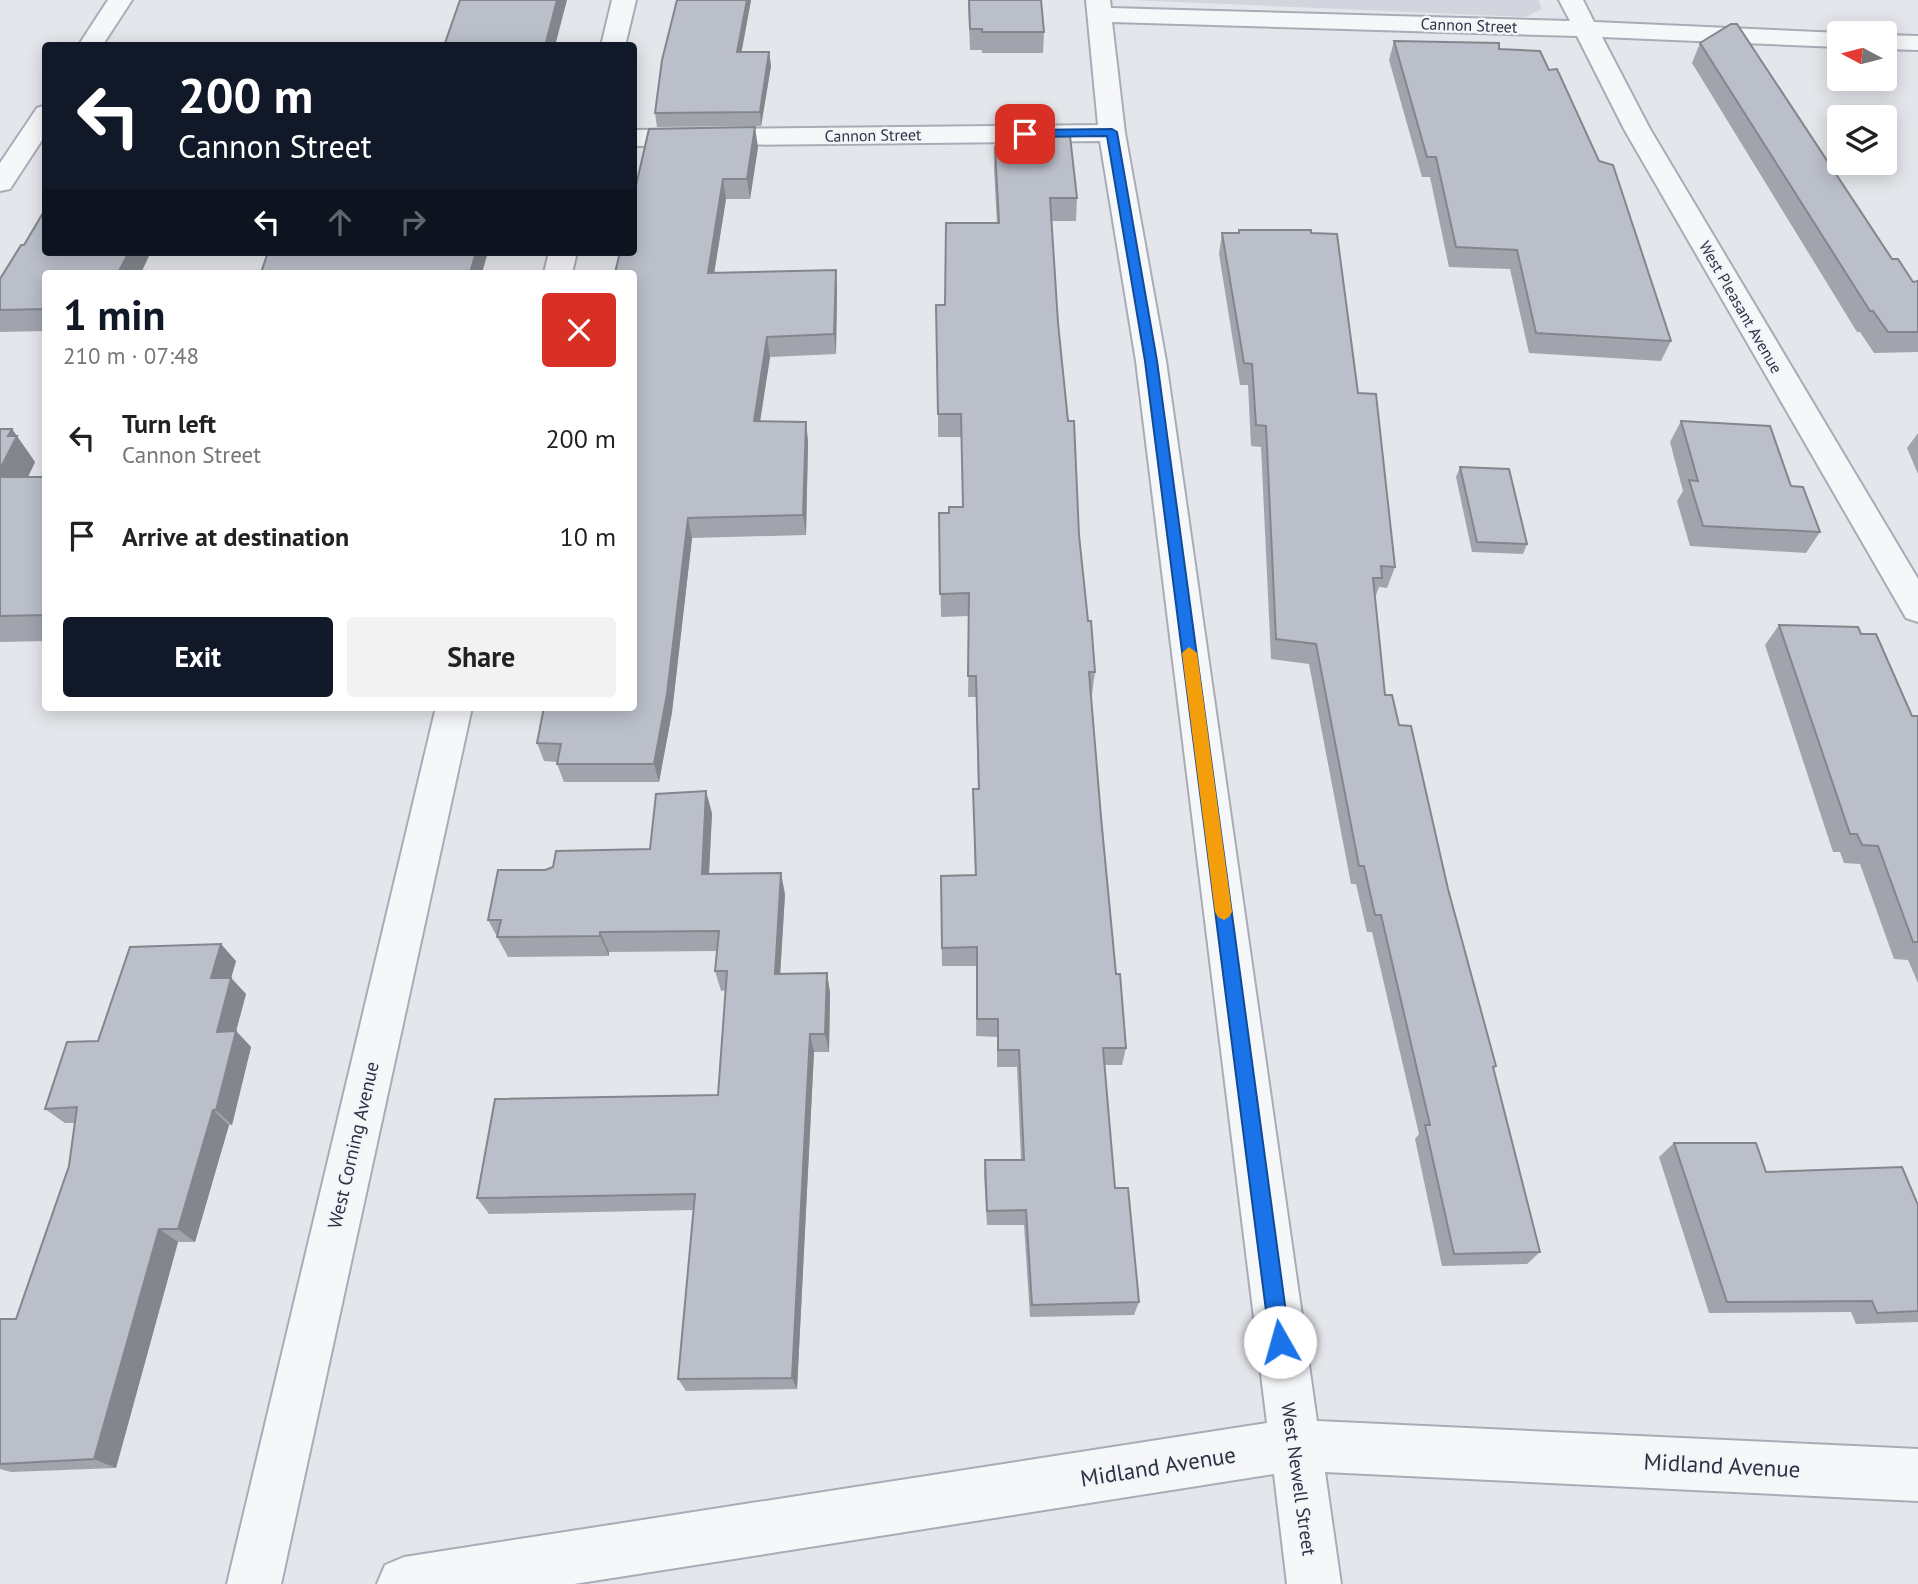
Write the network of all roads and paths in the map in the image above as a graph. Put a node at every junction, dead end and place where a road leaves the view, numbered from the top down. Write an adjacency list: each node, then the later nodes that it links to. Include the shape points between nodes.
1 (120, 0): 7 (street)
2 (624, 0): 8 (street)
3 (1571, 0): 5 (street, West Pleasant Avenue)
4 (1098, 7): 5 (street, Cannon Street); 12 (street, West Newell Street)
5 (1586, 29): 6 (street, Cannon Street); 17 (street, West Pleasant Avenue, via 1637,129)
6 (1827, 39)
7 (93, 42)
8 (614, 42)
9 (1897, 42): 10 (street)
10 (1918, 43)
11 (42, 124): 15 (street)
12 (1112, 132): 13 (street, Cannon Street); 19 (street, West Newell Street, via 1151,361)
13 (637, 138)
14 (0, 140): 15 (street)
15 (36, 141): 16 (street)
16 (0, 183)
17 (1918, 610)
18 (453, 711): 21 (street, West Corning Avenue)
19 (1293, 1445): 20 (street, Midland Avenue); 22 (street, Midland Avenue); 23 (street, West Newell Street)
20 (1918, 1475)
21 (254, 1584)
22 (404, 1584)
23 (1314, 1584)

